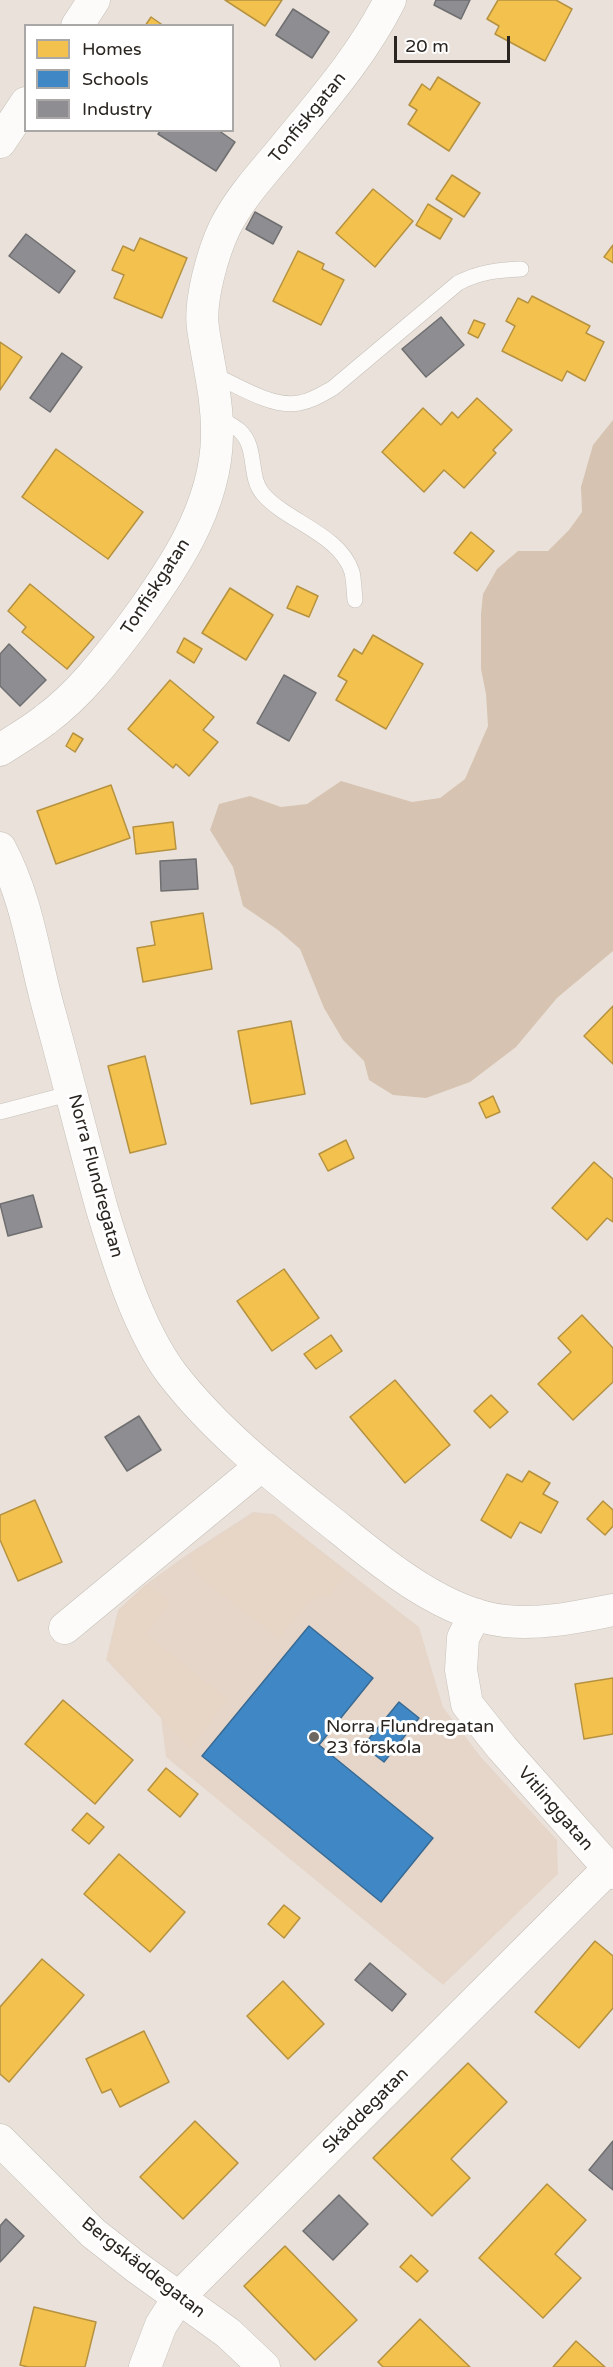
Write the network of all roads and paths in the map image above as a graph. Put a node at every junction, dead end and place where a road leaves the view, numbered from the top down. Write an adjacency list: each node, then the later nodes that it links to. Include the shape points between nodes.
1 (94, 0): 3 (street)
2 (390, 0): 7 (street, Tonfiskgatan, via 346,72 251,188 225,227 203,297 203,326)
3 (78, 24)
4 (24, 106): 5 (street)
5 (1, 137)
6 (521, 269): 7 (lane, via 494,270 458,283 333,388 312,400 297,404 271,400)
7 (212, 374): 8 (street, Tonfiskgatan)
8 (216, 416): 9 (lane, via 240,431 249,444 256,485 264,496 341,554 352,572); 10 (street, Tonfiskgatan, via 213,470 192,531 176,563 107,658 81,687 46,720)
9 (355, 600)
10 (0, 750)
11 (0, 848): 12 (street, Norra Flundregatan, via 27,914)
12 (72, 1093): 13 (lane); 14 (street, Norra Flundregatan, via 113,1245 140,1318 171,1373)
13 (0, 1112)
14 (261, 1466): 16 (street, Norra Flundregatan, via 396,1574); 17 (street)
15 (613, 1611): 16 (street, Norra Flundregatan, via 528,1622)
16 (475, 1614): 18 (street, Vitlinggatan, via 463,1638 461,1670 467,1704)
17 (65, 1628)
18 (611, 1871): 20 (street, Skäddegatan)
19 (0, 2140): 20 (street, Bergskäddegatan, via 93,2233)
20 (179, 2296): 21 (street, Skäddegatan, via 161,2325); 22 (street, Bergskäddegatan, via 228,2333)
21 (145, 2367)
22 (264, 2367)

